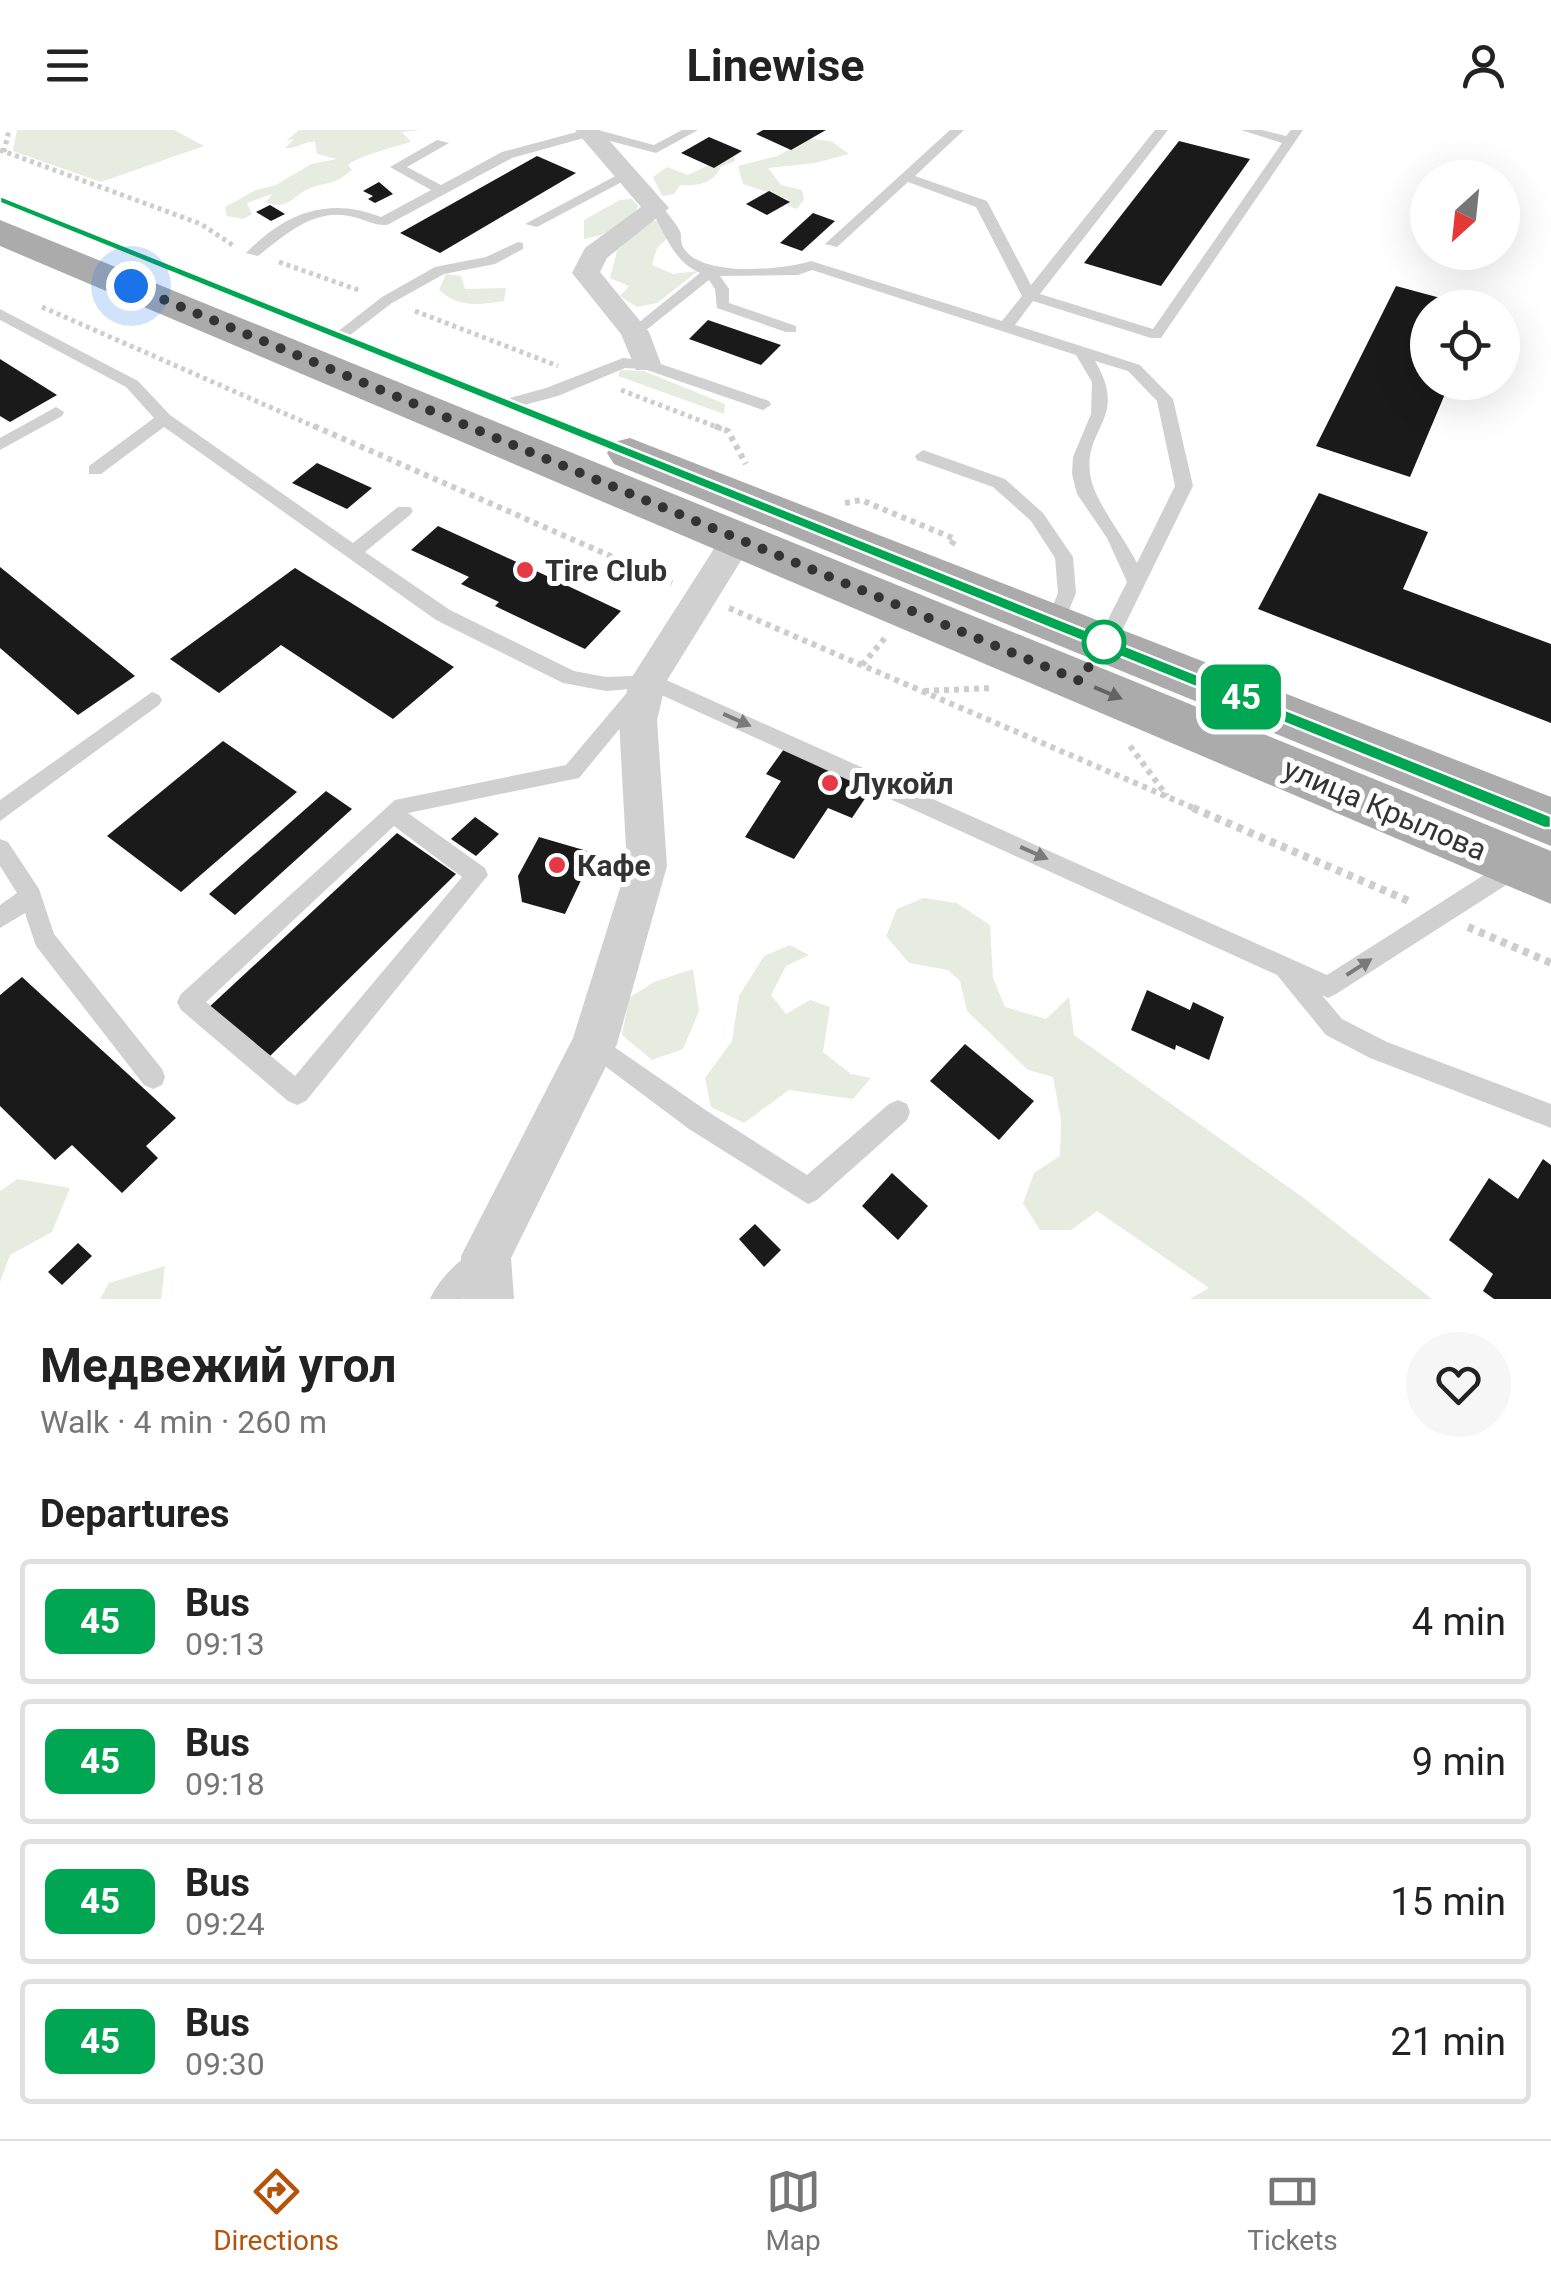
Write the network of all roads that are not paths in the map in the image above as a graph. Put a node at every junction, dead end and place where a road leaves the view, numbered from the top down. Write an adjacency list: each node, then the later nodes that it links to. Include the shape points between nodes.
1 (692, 130): 5 (lane, via 656,149)
2 (958, 130): 9 (lane)
3 (1162, 130): 19 (lane)
4 (1247, 130): 6 (lane)
5 (589, 131): 8 (street); 10 (lane, via 507,155)
6 (1293, 136): 19 (lane, via 1156,336)
7 (442, 143): 10 (lane, via 397,166)
8 (628, 175): 12 (street); 13 (lane)
9 (906, 177): 15 (lane); 19 (lane, via 982,204)
10 (438, 189): 17 (lane, via 382,222 328,208 294,222)
11 (0, 200): 24 (main road, улица Крылова)
12 (656, 208): 18 (lane, via 676,248); 23 (street, via 596,254 586,273)
13 (532, 224)
14 (7, 243): 35 (main road, улица Крылова)
15 (832, 244)
16 (518, 246): 24 (lane, via 490,261 440,270)
17 (253, 252)
18 (710, 272): 21 (lane, via 798,271 811,265); 22 (lane, via 722,289 722,305); 23 (lane)
19 (1029, 295): 21 (lane)
20 (0, 314): 30 (lane, via 132,384)
21 (1006, 326): 25 (lane)
22 (790, 328)
23 (635, 332): 26 (street)
24 (340, 336): 27 (main road, улица Крылова)
25 (1081, 350): 37 (lane, via 1100,382 1099,414 1080,474); 37 (lane, via 1134,368 1165,399 1184,486)
26 (646, 364): 27 (lane, via 623,363); 28 (lane)
27 (509, 404): 38 (main road, улица Крылова)
28 (763, 405)
29 (56, 412): 31 (lane)
30 (164, 419): 33 (lane); 36 (lane)
31 (0, 446)
32 (923, 456): 38 (lane, via 999,483 1037,516 1064,557 1067,593)
33 (95, 470)
34 (404, 510): 36 (lane)
35 (738, 538): 39 (street); 44 (main road, улица Крылова, one-way to 44)
36 (353, 552): 39 (lane, via 443,615 570,678 606,684)
37 (1136, 582): 38 (lane)
38 (1081, 632): 44 (main road, улица Крылова)
39 (648, 680): 42 (lane, via 572,772 402,806); 47 (lane, one-way to 47); 48 (street, via 638,720 647,866)
40 (152, 700): 41 (lane)
41 (0, 812)
42 (393, 814): 42 (lane, via 189,1002 296,1093 477,875)
43 (0, 848): 45 (lane)
44 (1540, 855): 47 (lane, one-way to 44, via 1328,987)
45 (31, 896): 46 (lane); 49 (lane, via 44,939)
46 (0, 918)
47 (1283, 967): 51 (lane, via 1334,1027)
48 (594, 1044): 50 (lane, via 808,1191); 52 (street)
49 (153, 1077)
50 (898, 1112)
51 (1551, 1116)
52 (487, 1278): 53 (lane)
53 (444, 1299)

